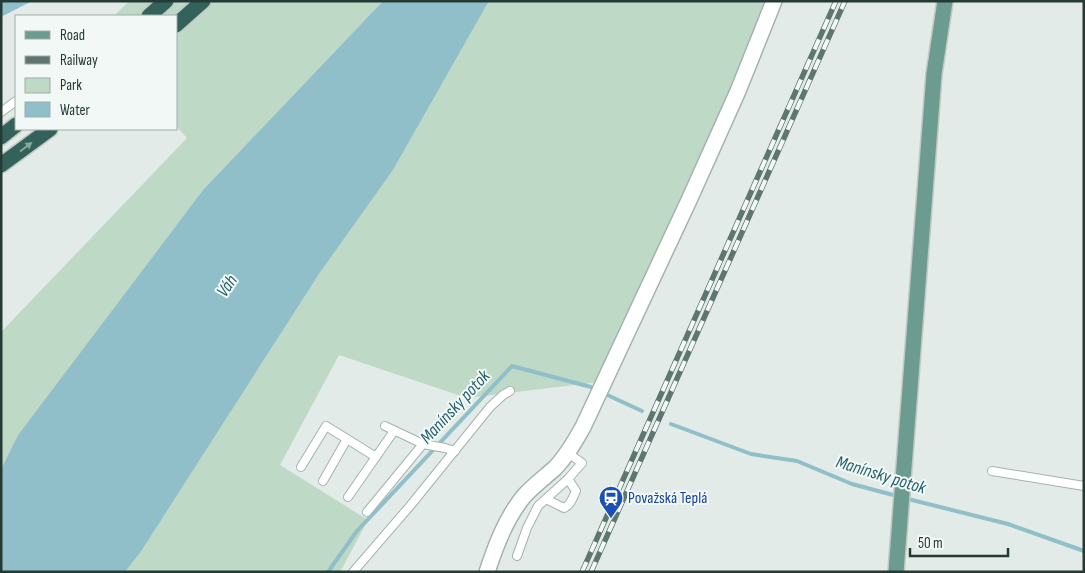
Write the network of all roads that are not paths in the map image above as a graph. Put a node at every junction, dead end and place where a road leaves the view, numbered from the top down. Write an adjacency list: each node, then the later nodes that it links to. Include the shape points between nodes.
1 (166, 1): 5 (highway)
2 (203, 1): 6 (highway)
3 (774, 1): 19 (street, via 686,207 594,405)
4 (945, 1): 32 (main road, via 934,74)
5 (150, 15)
6 (178, 23)
7 (15, 102): 8 (lane)
8 (1, 112)
9 (15, 126): 11 (highway)
10 (49, 130): 12 (highway, one-way to 10)
11 (1, 137)
12 (1, 165)
13 (510, 391): 18 (lane, via 490,407)
14 (385, 426): 15 (lane)
15 (394, 431): 17 (lane); 20 (lane)
16 (346, 439): 20 (lane); 21 (lane, via 326,426); 24 (lane)
17 (423, 444): 18 (lane); 28 (lane)
18 (455, 451): 30 (lane)
19 (568, 452): 23 (lane, via 582,463); 31 (street, via 516,507 497,543)
20 (376, 457): 26 (lane)
21 (301, 467)
22 (992, 470): 25 (lane)
23 (568, 480): 27 (lane); 27 (lane, via 576,491 567,507)
24 (323, 481)
25 (1084, 486)
26 (348, 497)
27 (546, 499): 29 (lane, via 534,512)
28 (367, 512)
29 (517, 556)
30 (353, 572)
31 (488, 572)
32 (896, 572)

